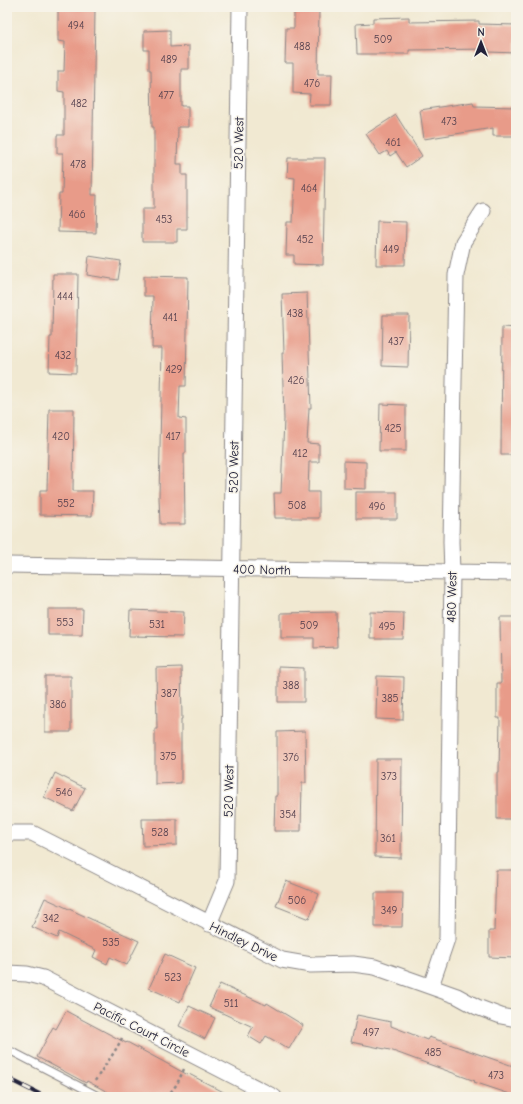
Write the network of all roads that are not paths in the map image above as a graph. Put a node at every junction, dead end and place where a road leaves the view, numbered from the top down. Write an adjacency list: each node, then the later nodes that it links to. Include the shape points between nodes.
1 (240, 7): 4 (street, 520 West)
2 (483, 210): 5 (street, 480 West, via 463,242 456,275)
3 (7, 565): 4 (street, 400 North)
4 (232, 569): 5 (street, 400 North); 8 (street, 520 West, via 227,881)
5 (452, 572): 6 (street, 400 North); 10 (street, 480 West, via 447,939)
6 (516, 573)
7 (7, 833): 8 (street, Hindley Drive, via 32,833)
8 (209, 924): 10 (street, Hindley Drive, via 282,960 311,965 353,964 375,967)
9 (7, 972): 14 (street, Pacific Court Circle, via 43,978)
10 (431, 986): 11 (street, Hindley Drive, via 477,1007)
11 (516, 1019)
12 (13, 1052): 13 (lane)
13 (100, 1097)
14 (274, 1097)

